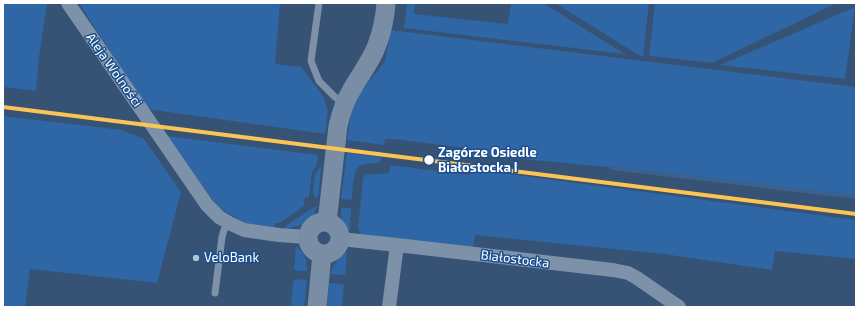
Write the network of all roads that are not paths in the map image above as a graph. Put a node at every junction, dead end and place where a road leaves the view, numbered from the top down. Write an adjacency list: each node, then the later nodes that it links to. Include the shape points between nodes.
1 (68, 3): 6 (street, Aleja Wolności, via 207,205)
2 (319, 3): 4 (lane, via 311,61 319,81)
3 (386, 3): 4 (street, via 377,46)
4 (344, 104): 5 (street, via 338,126)
5 (326, 222): 7 (street, via 316,223); 8 (street, via 337,228)
6 (229, 223): 7 (street, Aleja Wolności, via 244,230); 11 (lane, via 222,237)
7 (307, 237): 10 (street, via 313,250)
8 (340, 240): 9 (street, Białostocka); 10 (street, via 336,249)
9 (397, 245): 13 (street); 14 (street, Białostocka, via 613,270 637,278)
10 (322, 254): 12 (street)
11 (215, 292)
12 (317, 307)
13 (389, 307)
14 (679, 307)

